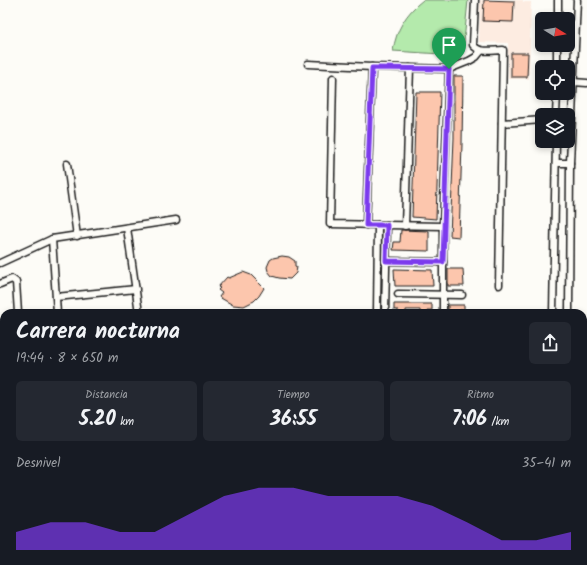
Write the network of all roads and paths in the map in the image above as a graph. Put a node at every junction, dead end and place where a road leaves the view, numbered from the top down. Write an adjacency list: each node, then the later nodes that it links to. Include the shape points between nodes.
1 (475, 0): 5 (street, via 474,45)
2 (558, 0): 4 (street)
3 (577, 0): 6 (street)
4 (558, 12)
5 (482, 51): 10 (street, via 469,61); 15 (street, via 503,50)
6 (574, 60)
7 (308, 64): 8 (street)
8 (372, 68): 9 (street); 22 (street)
9 (410, 68): 10 (street); 25 (street)
10 (449, 69): 26 (street)
11 (333, 78): 22 (street, via 330,224)
12 (575, 82): 13 (street)
13 (587, 82)
14 (535, 121): 15 (street)
15 (502, 123): 34 (street)
16 (556, 148): 18 (street)
17 (570, 148): 19 (street)
18 (556, 163): 19 (street); 46 (street)
19 (570, 163): 47 (street)
20 (66, 164): 28 (street)
21 (176, 220): 27 (street)
22 (366, 225): 23 (street)
23 (378, 225): 24 (street); 43 (street)
24 (387, 225): 25 (street); 30 (street)
25 (405, 226): 26 (street)
26 (443, 226): 31 (street)
27 (127, 228): 28 (street); 35 (street)
28 (77, 236): 29 (street)
29 (52, 239): 32 (street); 39 (street)
30 (386, 261): 31 (street); 44 (street)
31 (443, 262): 37 (street)
32 (0, 263)
33 (0, 284): 40 (street, via 12,279 16,282)
34 (499, 285)
35 (136, 289): 39 (street); 42 (street)
36 (398, 294): 37 (street)
37 (443, 295): 38 (street); 45 (street)
38 (462, 295)
39 (56, 297): 41 (street)
40 (18, 309)
41 (57, 309)
42 (138, 309)
43 (377, 309)
44 (385, 309)
45 (443, 309)
46 (553, 309)
47 (570, 309)

